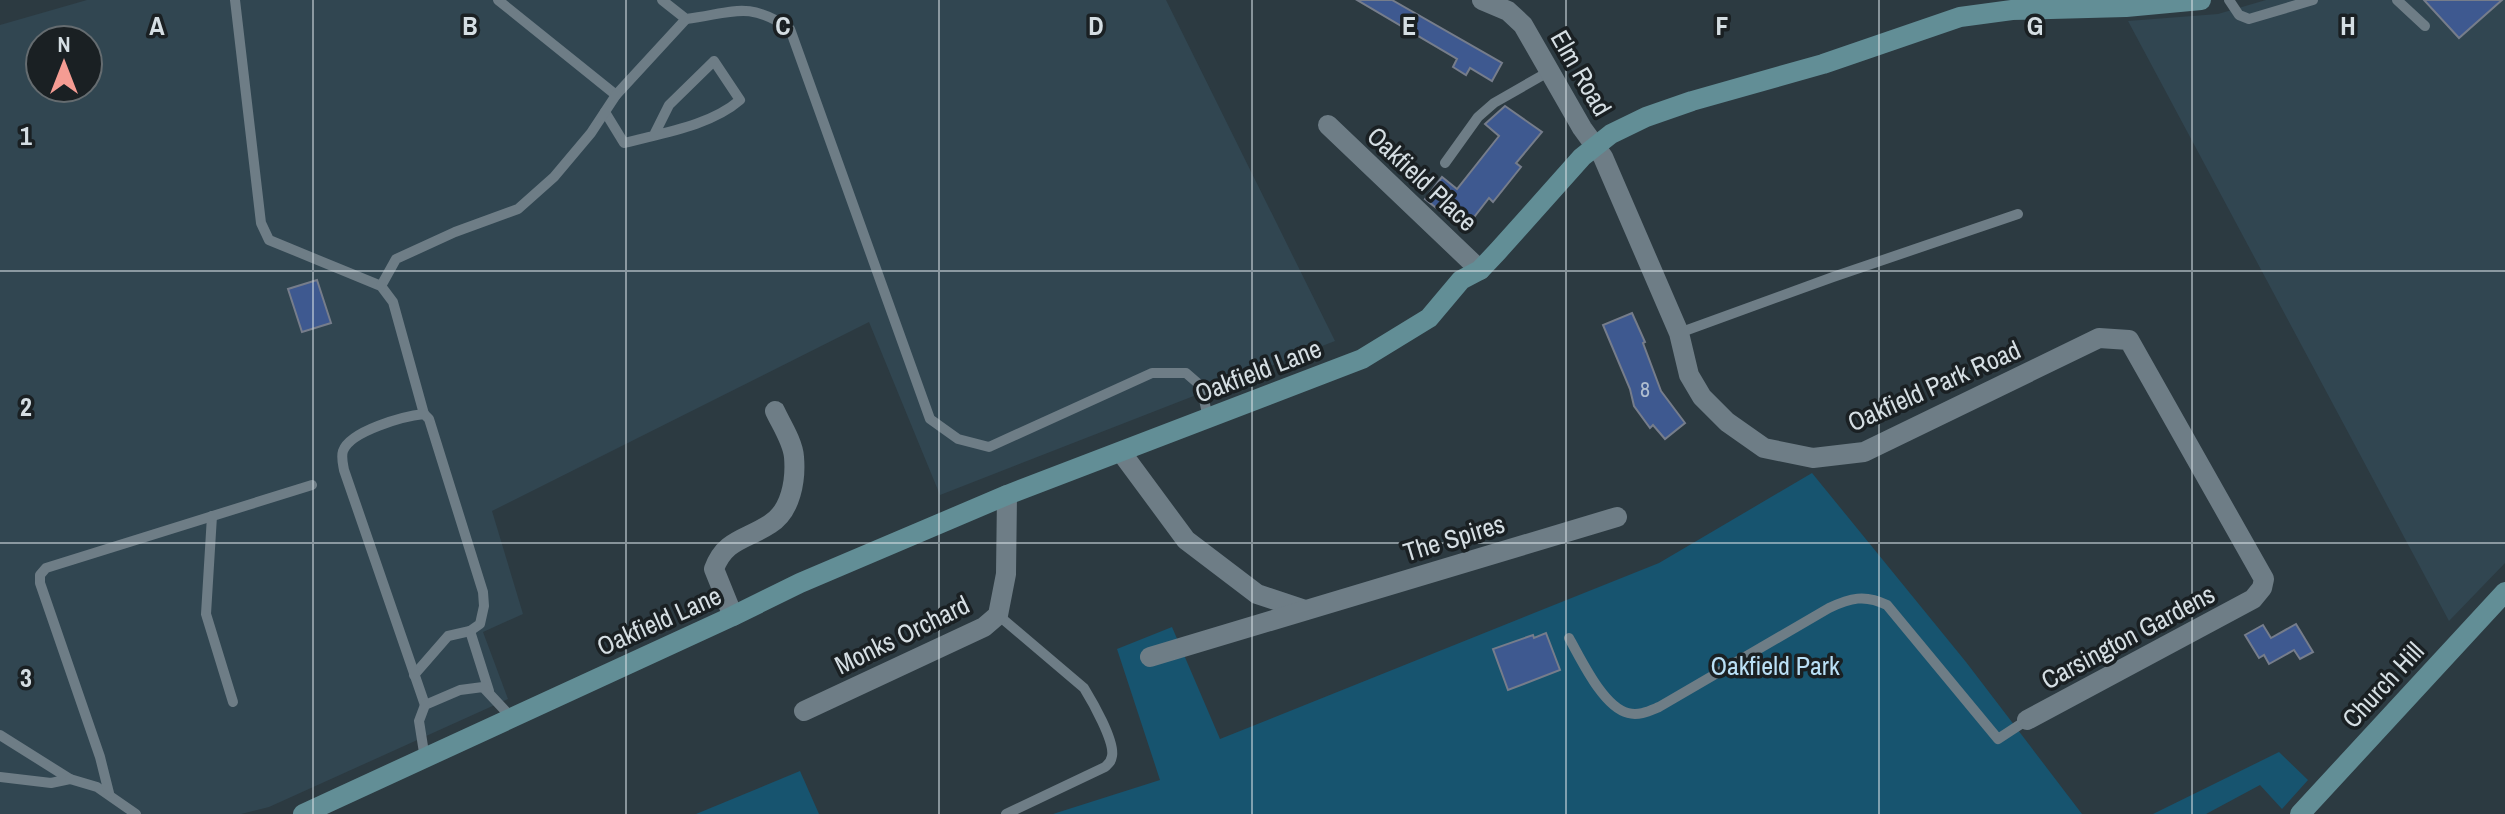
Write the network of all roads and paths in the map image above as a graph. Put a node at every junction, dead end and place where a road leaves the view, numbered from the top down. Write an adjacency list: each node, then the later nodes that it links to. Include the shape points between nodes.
1 (235, 0): 22 (lane, via 264,234)
2 (498, 0): 14 (lane)
3 (662, 0): 11 (lane)
4 (1482, 0): 9 (street, Elm Road)
5 (2201, 0): 10 (street, Oakfield Lane, via 2126,7)
6 (2229, 0): 7 (lane, via 2249,19)
7 (2313, 0)
8 (2397, 0): 12 (lane)
9 (1511, 6): 13 (street, Elm Road)
10 (1984, 6): 18 (street, Oakfield Lane, via 1823,64 1665,109)
11 (686, 19): 14 (lane); 26 (lane, via 748,9 770,14 790,29 930,419 958,439 989,447 1152,373 1186,373 1201,386)
12 (2425, 26)
13 (1550, 71): 18 (street, Elm Road); 19 (lane, via 1478,117)
14 (616, 95): 15 (lane)
15 (605, 112): 17 (lane, via 624,143); 22 (lane, via 554,177 518,209 396,259)
16 (1328, 125): 21 (street, Oakfield Place)
17 (654, 135): 17 (lane, via 683,128 740,100 714,61 669,105)
18 (1595, 146): 21 (street, Oakfield Lane); 23 (street, Oakfield Park Road)
19 (1445, 163)
20 (2018, 214): 23 (lane)
21 (1480, 270): 26 (street, Oakfield Lane, via 1461,280 1429,318 1362,359)
22 (381, 286): 25 (lane, via 393,302)
23 (1679, 333): 33 (street, Oakfield Park Road, via 1689,375 1713,410 1764,448 1813,458 1864,452 2099,338 2129,340 2264,579)
24 (775, 411): 36 (street, via 794,455 790,500 772,523 719,554 714,569)
25 (424, 414): 37 (lane, via 483,592 480,624); 40 (lane, via 355,435 342,457)
26 (1208, 418): 27 (street, Oakfield Lane)
27 (1121, 452): 29 (street, Oakfield Lane); 34 (street, via 1186,540 1257,594)
28 (312, 485): 30 (lane)
29 (1007, 495): 35 (street, Monks Orchard, via 1006,574); 36 (street, Oakfield Lane)
30 (212, 516): 42 (lane, via 206,614); 51 (lane, via 46,568 40,575)
31 (1617, 517): 34 (street, The Spires)
32 (2505, 592): 55 (street, Church Hill)
33 (2253, 599): 46 (street, Carsington Gardens)
34 (1305, 610): 39 (street, The Spires)
35 (998, 615): 44 (street, Monks Orchard, via 984,627); 54 (lane, via 1084,688 1112,748 1105,767)
36 (733, 616): 45 (street, Oakfield Lane)
37 (470, 631): 40 (lane, via 448,636); 41 (lane)
38 (1569, 638): 46 (lane, via 1587,672 1615,706 1643,714 1829,608 1849,598 1871,597 1887,605 1998,739)
39 (1150, 657)
40 (414, 675): 43 (lane)
41 (489, 691): 43 (lane, via 475,686); 45 (lane)
42 (233, 702)
43 (425, 705): 48 (lane, via 419,721)
44 (804, 711)
45 (512, 718): 48 (street, Oakfield Lane)
46 (2027, 720)
47 (0, 735): 50 (lane)
48 (425, 759): 53 (street, Oakfield Lane)
49 (0, 777): 50 (lane, via 51,783)
50 (70, 779): 51 (lane)
51 (109, 793): 52 (lane)
52 (136, 814)
53 (303, 814)
54 (1006, 814)
55 (2300, 814)

